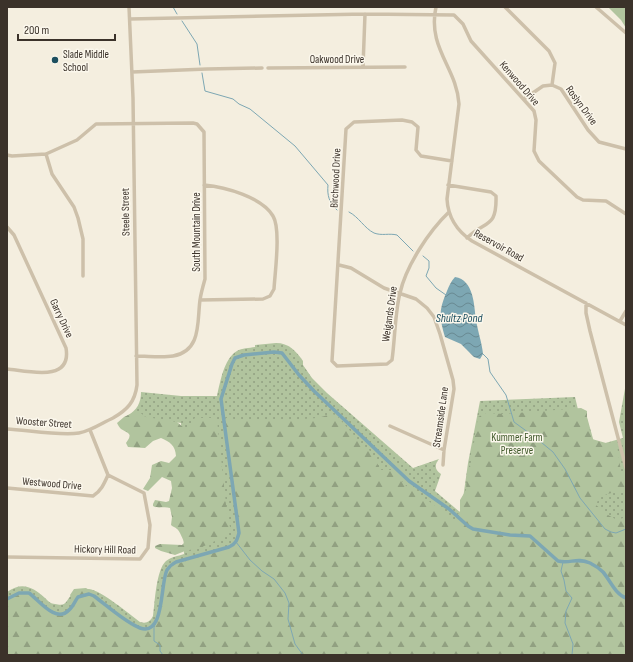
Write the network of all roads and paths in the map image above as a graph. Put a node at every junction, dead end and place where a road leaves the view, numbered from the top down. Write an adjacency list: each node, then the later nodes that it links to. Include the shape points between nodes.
1 (129, 7): 7 (street, Steele Street)
2 (436, 7): 6 (street, Reservoir Road)
3 (504, 7): 14 (street, via 549,51 555,63)
4 (596, 7): 8 (street)
5 (365, 14): 6 (street, Kenwood Drive); 7 (street, Kenwood Drive); 9 (street)
6 (434, 14): 15 (street, Kenwood Drive, via 454,15 464,24 471,41); 20 (street, Reservoir Road, via 434,33 459,93)
7 (130, 19): 13 (street, Steele Street)
8 (626, 33)
9 (363, 67): 10 (street, Oakwood Drive); 12 (street, Oakwood Drive)
10 (405, 67)
11 (262, 68): 13 (street)
12 (268, 68)
13 (132, 72): 16 (street, Steele Street)
14 (552, 85): 15 (street, Roslyn Drive, via 542,86); 17 (street, Roslyn Drive, via 561,89 599,142)
15 (524, 99): 24 (street, Kenwood Drive, via 534,111 534,151 539,160 576,197 583,200 606,201)
16 (133, 124): 18 (street, South Mountain Drive, via 96,124 77,140); 21 (street, South Mountain Drive, via 197,124 204,132); 35 (street, Steele Street)
17 (626, 149)
18 (46, 154): 19 (street); 28 (street, via 52,174 74,207 78,218 82,239)
19 (7, 155)
20 (452, 161): 22 (street, Reservoir Road); 27 (street, Birchwood Drive, via 421,156 416,150 418,127 412,122 354,122 346,129)
21 (204, 185): 30 (street, South Mountain Drive, via 205,279); 30 (street, via 246,196 262,205 273,216 277,230 274,289 270,296 263,299)
22 (448, 185): 23 (street, Reservoir Road); 26 (street, via 491,192 496,196 492,221)
23 (449, 212): 26 (street, Reservoir Road, via 458,230); 29 (street, Weigands Drive, via 428,235 407,272)
24 (626, 214)
25 (7, 227): 37 (street, Garry Drive, via 14,234 68,356 64,365 49,373)
26 (467, 238): 31 (street, Reservoir Road)
27 (339, 265): 29 (street, Streamside Lane, via 352,268 384,288); 36 (street, Birchwood Drive, via 332,361 337,366 387,364)
28 (83, 276)
29 (399, 294): 36 (street, Weigands Drive); 42 (street, Streamside Lane, via 416,299 431,312 454,380)
30 (200, 300): 35 (street, South Mountain Drive, via 198,334 189,349 173,356)
31 (586, 303): 33 (street, Reservoir Road); 44 (street, via 590,331)
32 (626, 311): 33 (street)
33 (620, 321): 34 (street, Reservoir Road)
34 (626, 325)
35 (136, 356): 38 (street, Steele Street, via 136,394 133,402)
36 (392, 360)
37 (7, 369)
38 (123, 412): 41 (street, Wooster Street)
39 (390, 426): 42 (street)
40 (7, 428): 41 (street, Wooster Street, via 64,434)
41 (90, 430): 45 (street)
42 (444, 450): 43 (street, Streamside Lane)
43 (443, 465)
44 (626, 468)
45 (108, 475): 46 (street, Westwood Drive, via 103,487 93,496); 47 (street, Hickory Hill Road, via 144,493 150,525 148,548 140,560)
46 (7, 488)
47 (7, 557)

